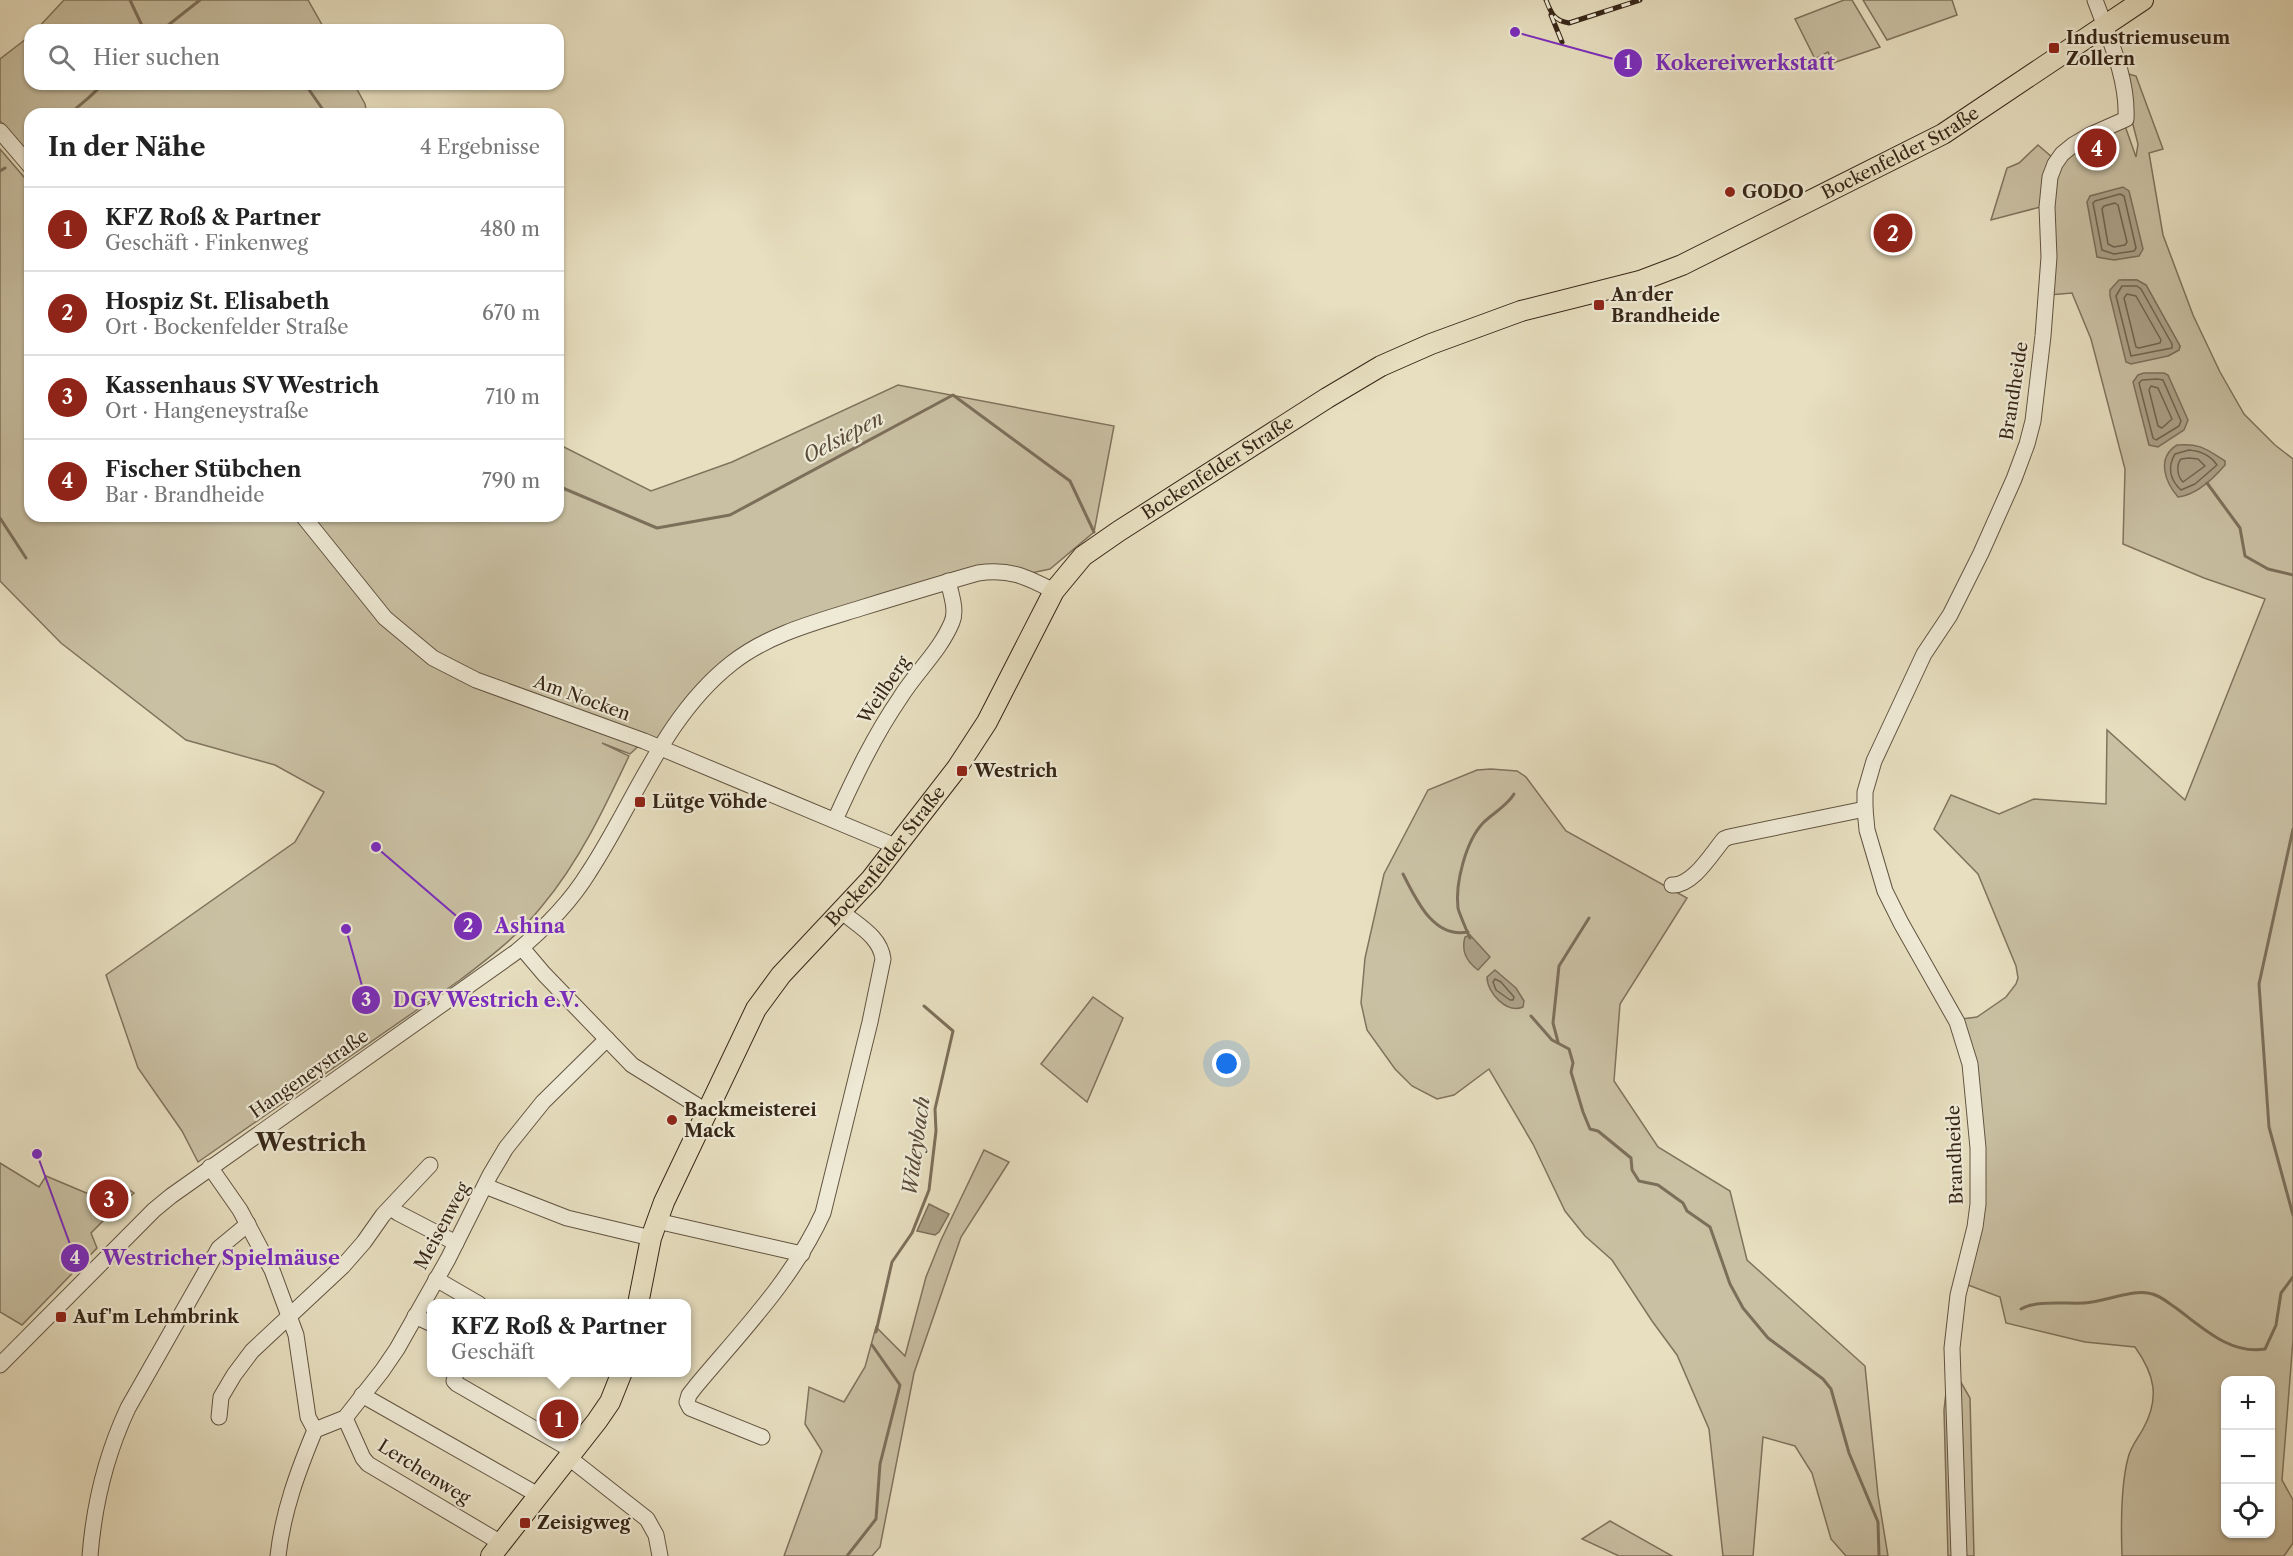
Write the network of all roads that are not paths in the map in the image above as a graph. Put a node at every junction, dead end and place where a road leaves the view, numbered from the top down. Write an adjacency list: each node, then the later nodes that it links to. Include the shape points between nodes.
1 (2095, 0): 3 (street)
2 (2143, 0): 3 (main road, Bockenfelder Straße)
3 (2104, 26): 8 (main road, Bockenfelder Straße, via 1943,134 1682,265 1640,281 1521,312 1381,366 1095,547); 10 (street, Brandheide, via 2121,74 2126,119 2061,154 2050,177 2043,336 2027,444 1981,553 1950,615 1924,654 1874,761)
4 (0, 131): 5 (street)
5 (24, 159)
6 (308, 522): 9 (street, Am Nocken, via 385,618 433,658 476,680)
7 (948, 582): 8 (street, via 995,570 1022,575); 9 (street, via 793,629 754,648 700,692); 11 (street, Weilberg, via 952,622 882,725)
8 (1054, 591): 12 (main road, Bockenfelder Straße, via 978,737)
9 (661, 748): 11 (street, Am Nocken); 15 (street, via 589,873 562,909)
10 (1864, 809): 13 (street, via 1729,837 1693,875 1679,885); 46 (street, Brandheide, via 1870,846 1885,891 1958,1022 1970,1064 1978,1148 1978,1204 1958,1295 1952,1348)
11 (835, 820): 12 (street, Am Nocken)
12 (896, 849): 14 (main road, Bockenfelder Straße)
13 (1672, 885)
14 (841, 911): 17 (main road, Bockenfelder Straße, via 764,995); 25 (street, via 876,940 883,959 831,1185 823,1213)
15 (522, 948): 16 (street); 19 (street, Hangeneystraße)
16 (607, 1039): 17 (street, via 632,1065); 20 (street, Meisenweg, via 537,1109 506,1148)
17 (706, 1111): 23 (main road, Bockenfelder Straße)
18 (430, 1165): 21 (street)
19 (210, 1167): 22 (street); 32 (street, Hangeneystraße, via 154,1210)
20 (484, 1186): 23 (street, via 567,1218); 24 (street, Meisenweg)
21 (391, 1208): 24 (street); 30 (street, via 343,1266)
22 (248, 1224): 30 (street); 43 (street, via 219,1248 115,1435 97,1502)
23 (654, 1229): 25 (street); 28 (main road, Bockenfelder Straße)
24 (456, 1243): 26 (street, Meisenweg)
25 (802, 1254): 39 (street, via 687,1402 690,1408)
26 (436, 1279): 27 (street); 29 (street, Meisenweg)
27 (470, 1299)
28 (639, 1299)
29 (415, 1316): 31 (street); 35 (street, Meisenweg, via 397,1349)
30 (290, 1317): 36 (street, via 264,1338 243,1363 221,1397); 38 (street, via 308,1417)
31 (427, 1322)
32 (0, 1365)
33 (455, 1377): 40 (street, via 457,1384)
34 (620, 1377): 40 (main road, via 610,1402)
35 (362, 1395): 37 (street, Meisenweg); 41 (street)
36 (219, 1417)
37 (345, 1418): 38 (street); 42 (street, Lerchenweg, via 368,1464)
38 (315, 1430): 44 (street, via 285,1511)
39 (762, 1437)
40 (571, 1454): 41 (main road); 45 (street, via 647,1519 656,1535)
41 (538, 1495): 42 (main road)
42 (496, 1549)
43 (90, 1556)
44 (278, 1556)
45 (660, 1556)
46 (1959, 1556)

